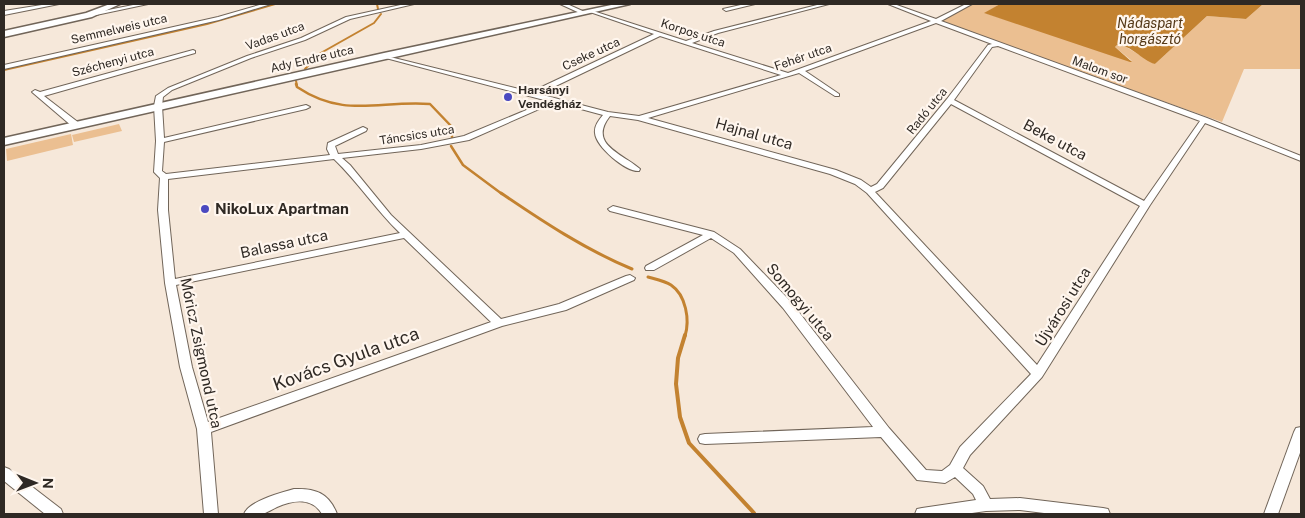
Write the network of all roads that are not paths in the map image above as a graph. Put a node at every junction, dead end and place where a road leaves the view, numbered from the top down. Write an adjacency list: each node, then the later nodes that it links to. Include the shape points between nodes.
1 (56, 4): 15 (street)
2 (116, 4): 16 (main road)
3 (145, 4): 16 (street)
4 (268, 4): 24 (street, Semmelweis utca, via 209,21)
5 (411, 4): 12 (street, Vadas utca)
6 (563, 4): 14 (street, Korpos utca)
7 (626, 4): 14 (main road, Ady Endre utca)
8 (752, 4): 13 (street)
9 (826, 4): 20 (street, via 716,32)
10 (890, 4): 17 (street, Malom sor)
11 (970, 4): 17 (street, Fehér utca)
12 (388, 6): 31 (street, Vadas utca, via 348,18 303,39 170,89 161,94)
13 (726, 9)
14 (588, 12): 19 (street, Korpos utca); 23 (main road, Ady Endre utca)
15 (4, 13)
16 (96, 13): 18 (main road)
17 (936, 21): 21 (street, Malom sor); 25 (street, Fehér utca)
18 (4, 34)
19 (659, 34): 20 (street, Korpos utca); 27 (street, Cseke utca)
20 (686, 43): 26 (street, Korpos utca)
21 (998, 44): 30 (street, Radó utca, via 990,46); 35 (street, Malom sor)
22 (194, 52): 36 (street, Széchenyi utca, via 36,94)
23 (384, 56): 27 (street, Hajnal utca); 31 (main road, Ady Endre utca)
24 (4, 67)
25 (800, 71): 26 (street, Fehér utca); 28 (street)
26 (788, 75): 34 (street, Fehér utca)
27 (534, 94): 29 (street, Hajnal utca)
28 (837, 95)
29 (556, 100): 33 (street, Hajnal utca); 40 (street, Táncsics utca, via 456,141)
30 (950, 101): 44 (street, Radó utca, via 880,186); 45 (street, Beke utca)
31 (158, 106): 36 (main road, Ady Endre utca); 38 (street, Móricz Zsigmond utca)
32 (306, 107): 38 (street)
33 (608, 114): 34 (street, Hajnal utca); 42 (street, via 598,132 601,142)
34 (639, 118): 44 (street, Hajnal utca, via 833,172)
35 (1204, 120): 41 (street, Malom sor); 45 (street, Újvárosi utca)
36 (76, 125): 39 (main road, Ady Endre utca)
37 (363, 129): 40 (street, Táncsics utca, via 331,145)
38 (160, 141): 43 (street, Móricz Zsigmond utca, via 158,172)
39 (4, 142)
40 (335, 156): 43 (street, Táncsics utca); 48 (street)
41 (1301, 159)
42 (636, 170)
43 (164, 177): 51 (street, Móricz Zsigmond utca, via 163,210)
44 (870, 190): 53 (street, Hajnal utca)
45 (1145, 205): 53 (street, Újvárosi utca)
46 (613, 209): 47 (street, Somogyi utca)
47 (711, 234): 49 (street); 55 (street, Somogyi utca, via 737,251 786,305)
48 (405, 235): 51 (street, Balassa utca); 52 (street)
49 (650, 268)
50 (630, 278): 52 (street, Kovács Gyula utca, via 562,307)
51 (170, 283): 54 (street, Móricz Zsigmond utca, via 186,367)
52 (499, 323): 54 (street, Kovács Gyula utca)
53 (1038, 374): 58 (street, Újvárosi utca, via 965,451)
54 (204, 429): 63 (street, Móricz Zsigmond utca)
55 (884, 432): 57 (street); 58 (street, Somogyi utca, via 922,476 945,477)
56 (1301, 432): 68 (street)
57 (705, 440)
58 (956, 469): 60 (street, via 978,490)
59 (4, 473): 62 (street)
60 (986, 505): 61 (street, via 1020,504); 66 (street)
61 (1063, 511): 67 (street)
62 (56, 514)
63 (211, 514)
64 (252, 514): 65 (street, via 274,500 299,495 320,500)
65 (330, 514)
66 (922, 514)
67 (1103, 514)
68 (1271, 514)

